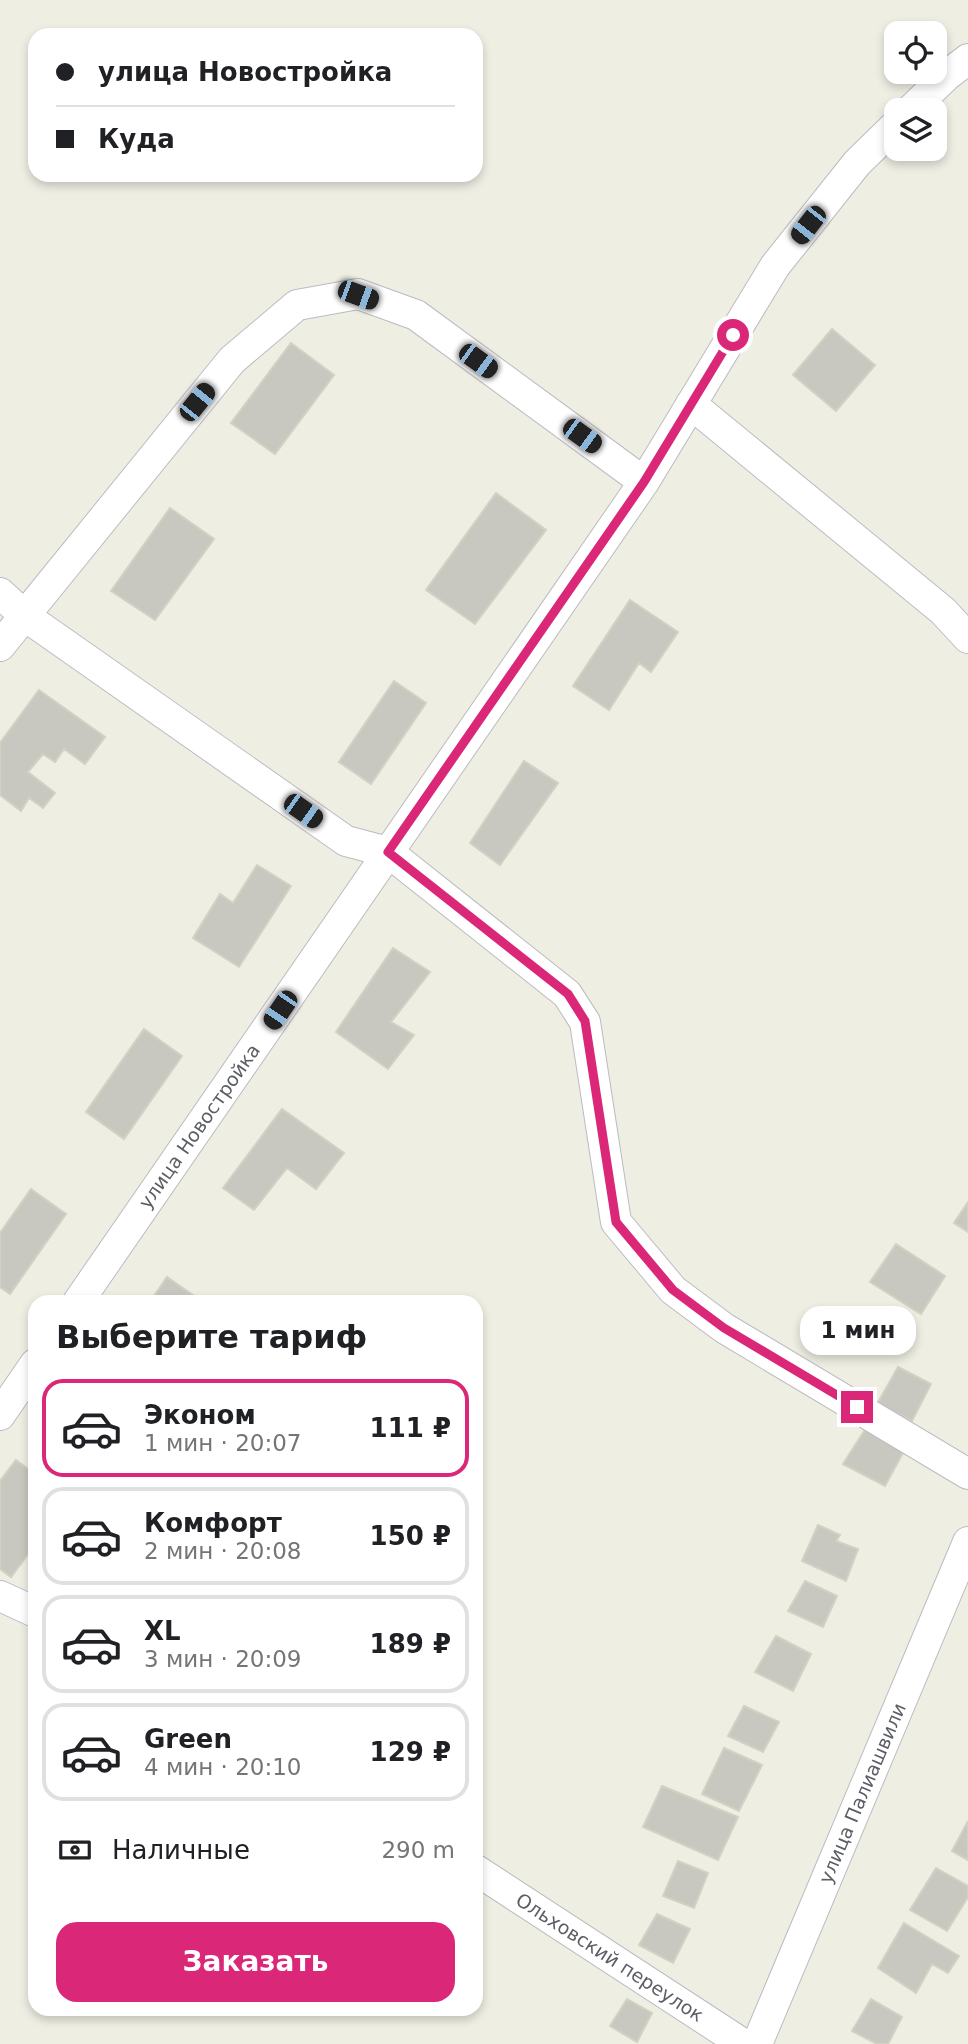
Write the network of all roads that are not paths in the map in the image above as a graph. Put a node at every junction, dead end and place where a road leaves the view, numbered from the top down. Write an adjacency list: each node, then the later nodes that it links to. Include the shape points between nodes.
1 (968, 59): 2 (street)
2 (923, 98)
3 (884, 137): 4 (street, улица Новостройка, via 857,163 775,266)
4 (691, 404): 5 (street, улица Новостройка); 8 (street, via 943,611)
5 (644, 482): 7 (street, via 416,315 358,295 297,305 232,360); 10 (street, улица Новостройка)
6 (0, 593): 7 (street)
7 (24, 616): 9 (street); 10 (street, via 346,841)
8 (968, 638)
9 (0, 646)
10 (388, 852): 11 (street, улица Новостройка); 14 (street, via 568,994 585,1021 616,1222 673,1290 724,1328)
11 (83, 1295)
12 (28, 1374): 13 (street)
13 (0, 1415)
14 (968, 1474)
15 (968, 1542): 20 (street, улица Палиашвили)
16 (0, 1596): 17 (street)
17 (28, 1609)
18 (483, 1875): 19 (street, Ольховский переулок)
19 (743, 2044)
20 (757, 2044)

